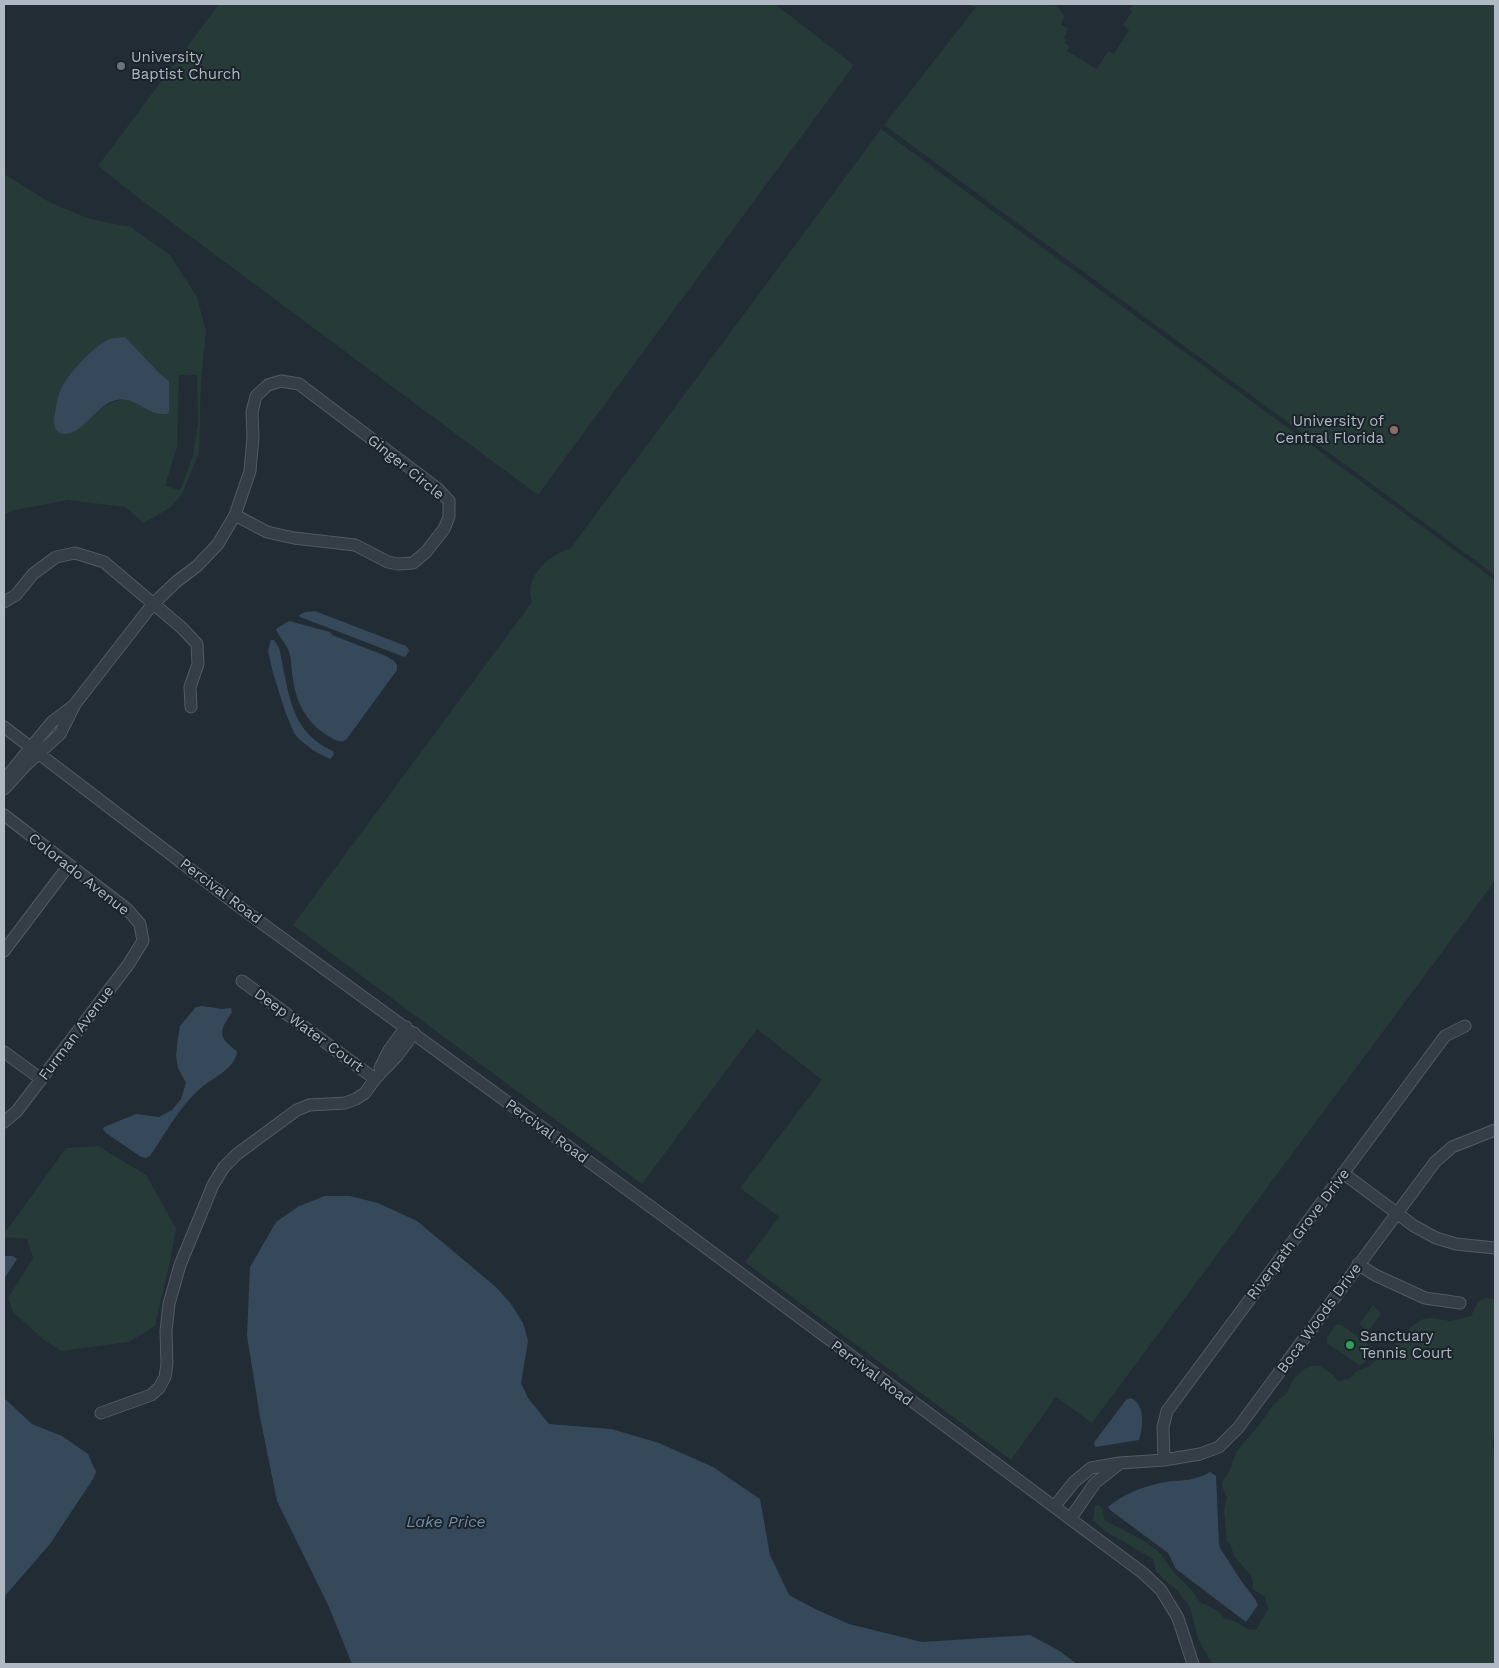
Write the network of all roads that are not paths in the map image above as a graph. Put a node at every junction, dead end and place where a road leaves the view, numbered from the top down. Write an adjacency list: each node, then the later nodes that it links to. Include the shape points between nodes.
1 (235, 515): 1 (street, Ginger Circle, via 250,472 252,412 256,396 268,385 281,381 299,384 449,500 449,517 444,529 426,552 413,562 398,564 355,544 267,532); 3 (street, via 218,544)
2 (4, 602): 3 (street, via 16,595 33,574 56,557 75,553 104,562)
3 (152, 605): 4 (street, via 197,644 198,664 190,687); 6 (street, via 75,704 60,734)
4 (191, 707)
5 (4, 727): 6 (street, Percival Road)
6 (35, 750): 7 (street); 8 (street); 15 (street, Percival Road, via 241,908)
7 (4, 782)
8 (4, 789)
9 (4, 816): 10 (street, Colorado Avenue)
10 (69, 864): 11 (street, Colorado Avenue, via 126,909 140,924); 12 (street)
11 (143, 940): 17 (street, Furman Avenue, via 128,965)
12 (4, 951)
13 (242, 981): 18 (street, Deep Water Court)
14 (1465, 1026): 21 (street, Riverpath Grove Drive, via 1445,1036)
15 (410, 1030): 18 (street); 29 (street, Percival Road)
16 (4, 1052): 17 (street)
17 (41, 1079): 19 (street, Furman Avenue, via 17,1111)
18 (375, 1079): 26 (street, via 356,1099 309,1105 297,1110 224,1167 213,1184 184,1256 169,1304 165,1377 150,1395)
19 (4, 1122)
20 (1495, 1130): 22 (street, Boca Woods Drive, via 1452,1146 1435,1162)
21 (1343, 1173): 22 (street); 27 (street, Riverpath Grove Drive, via 1166,1411)
22 (1397, 1213): 23 (street, via 1436,1238 1456,1244); 24 (street, Boca Woods Drive)
23 (1495, 1248)
24 (1358, 1264): 25 (street, via 1425,1298); 27 (street, Boca Woods Drive, via 1238,1428 1219,1446 1200,1454)
25 (1460, 1303)
26 (101, 1413)
27 (1164, 1460): 28 (street, Boca Woods Drive)
28 (1120, 1462): 29 (street, Boca Woods Drive, via 1091,1468 1074,1482); 30 (street, via 1095,1483)
29 (1054, 1507): 30 (street, Percival Road)
30 (1070, 1519): 31 (street, Percival Road, via 1161,1590 1178,1618)
31 (1193, 1664)

